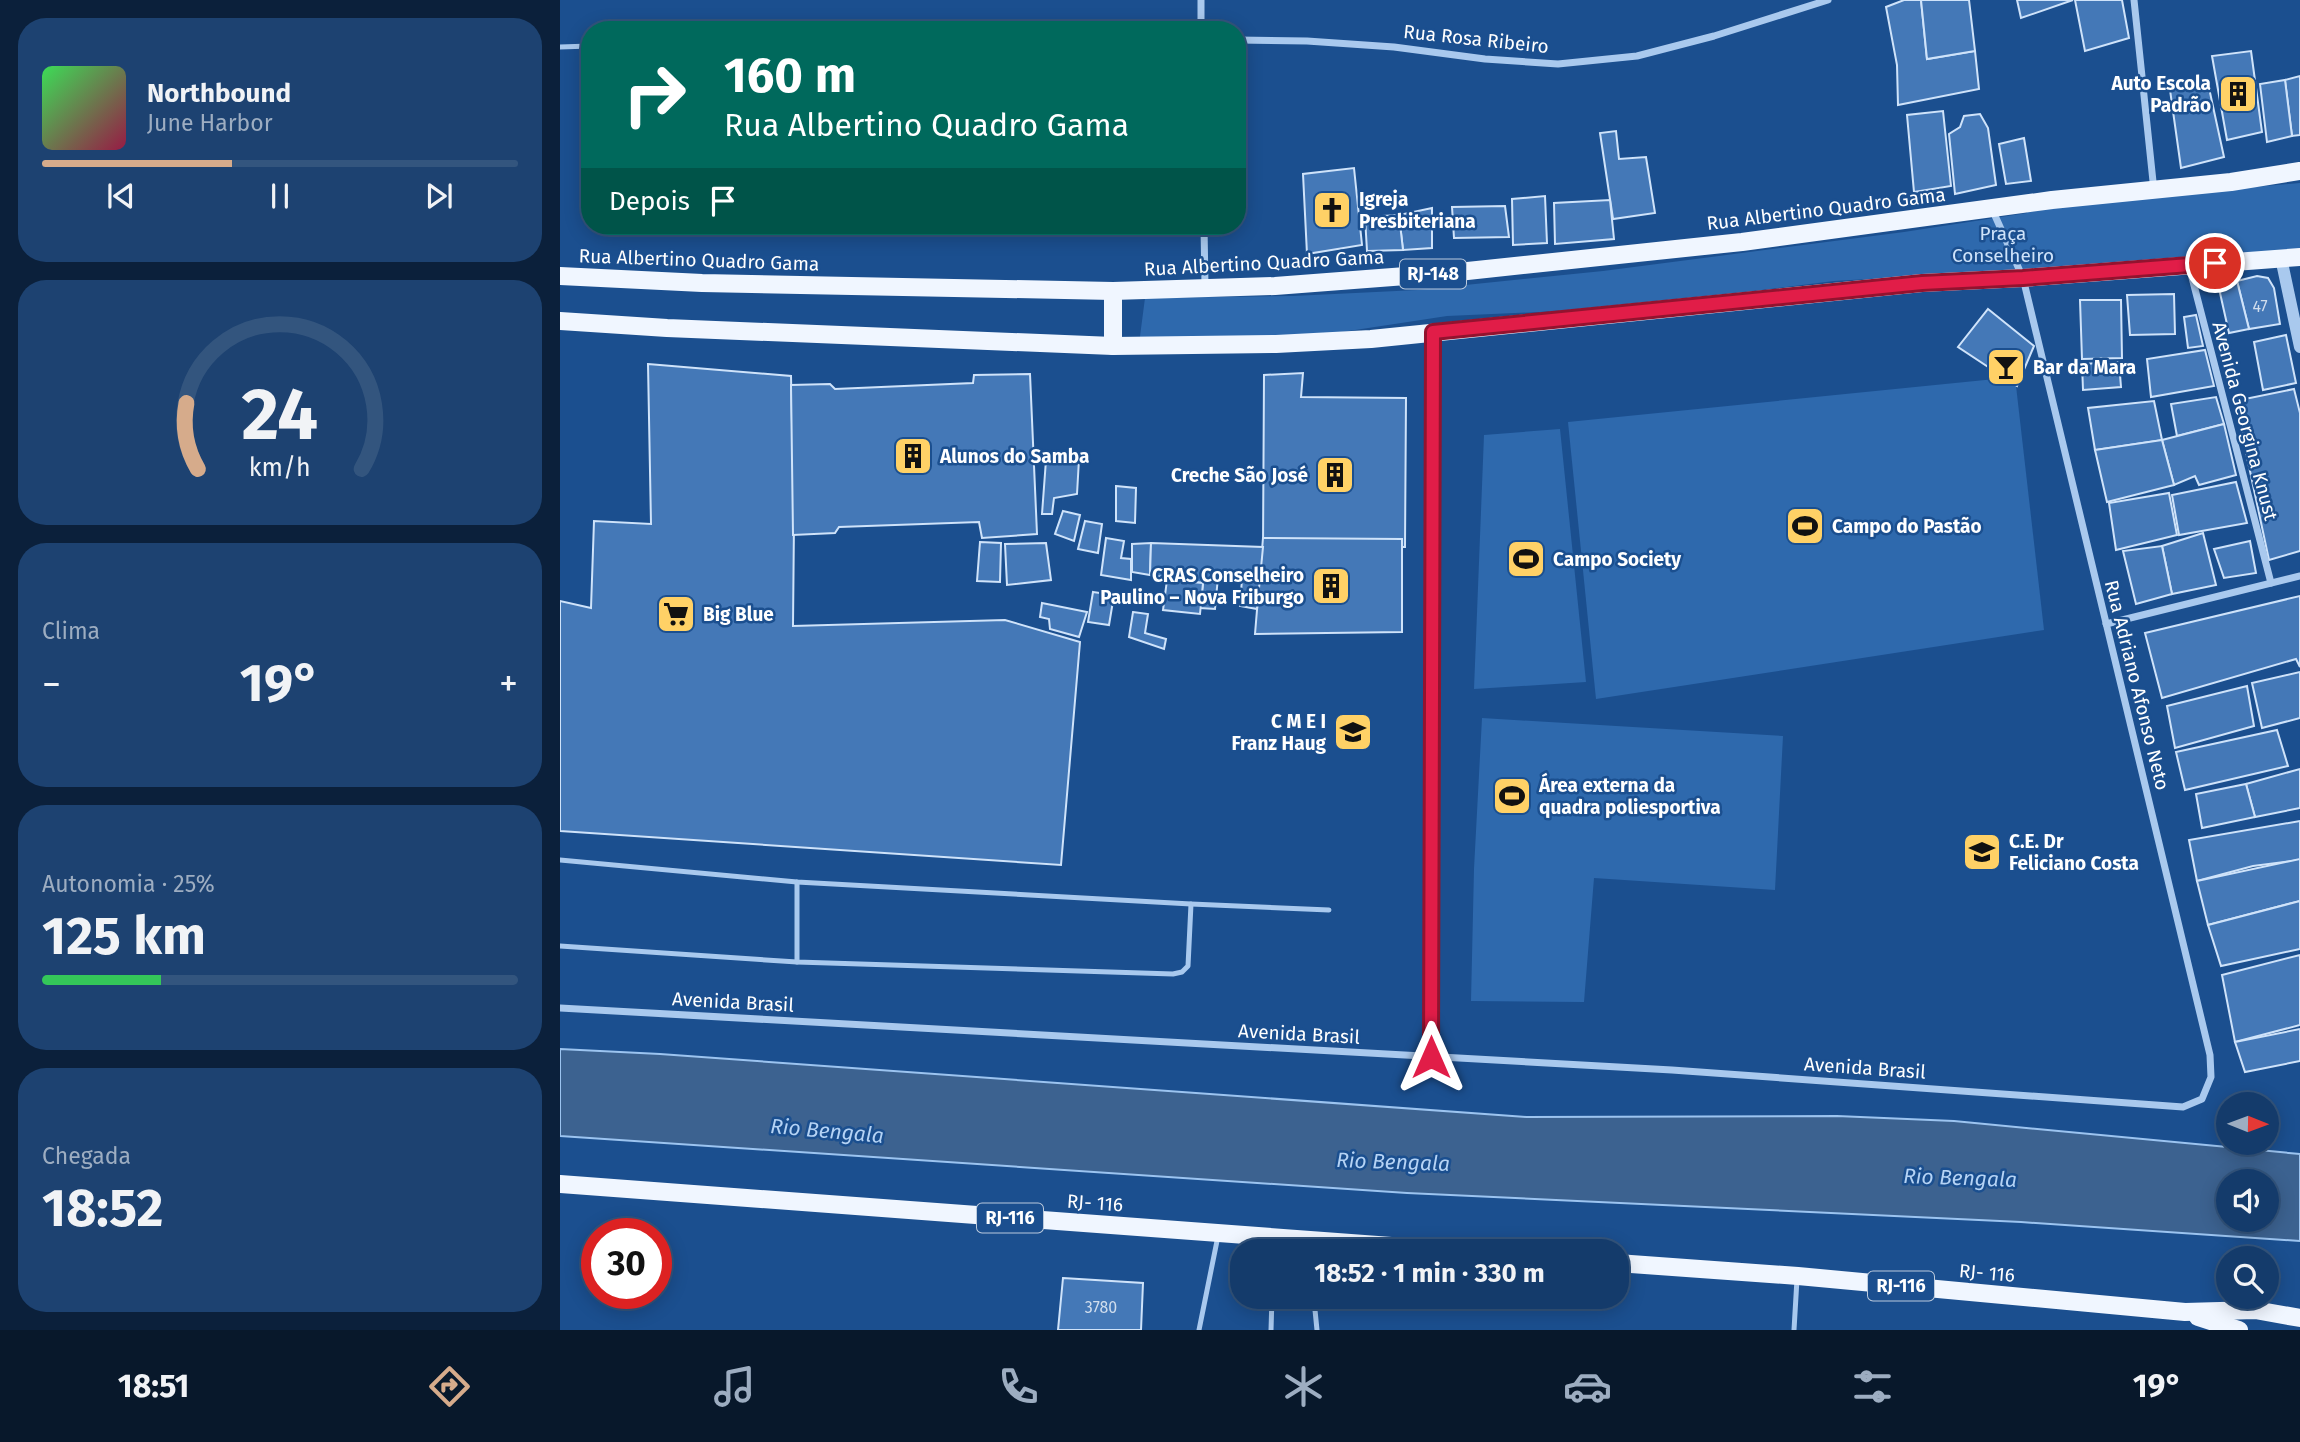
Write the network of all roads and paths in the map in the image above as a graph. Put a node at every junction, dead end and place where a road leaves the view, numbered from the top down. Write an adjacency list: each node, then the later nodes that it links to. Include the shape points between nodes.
1 (1200, 0): 5 (street)
2 (1828, 0): 4 (street, Rua Rosa Ribeiro)
3 (2134, 0): 10 (street)
4 (1809, 3): 6 (street, Rua Rosa Ribeiro, via 1637,57 1558,64 1394,47)
5 (1201, 21)
6 (1246, 40)
7 (581, 46): 8 (lane)
8 (560, 47)
9 (2300, 171): 10 (main road, Rua Albertino Quadro Gama / RJ-148)
10 (2154, 191): 11 (main road, Rua Albertino Quadro Gama / RJ-148)
11 (1992, 208): 17 (street, Rua Adriano Afonso Neto); 18 (main road, Rua Albertino Quadro Gama / RJ-148, via 1742,242 1458,272)
12 (1204, 235): 18 (street)
13 (2300, 257): 14 (main road)
14 (2281, 258): 15 (main road); 23 (street)
15 (2188, 266): 17 (main road); 25 (street, Avenida Georgina Knust)
16 (560, 276): 19 (main road, Rua Albertino Quadro Gama / RJ-148)
17 (2023, 278): 21 (main road, via 1922,283); 26 (street, Rua Adriano Afonso Neto)
18 (1205, 287): 19 (main road, Rua Albertino Quadro Gama / RJ-148)
19 (1113, 292): 22 (main road)
20 (560, 321): 22 (main road)
21 (1433, 332): 22 (main road, via 1276,344); 34 (street)
22 (1113, 346)
23 (2300, 347)
24 (2300, 576): 25 (street)
25 (2271, 583): 26 (street)
26 (2106, 624): 35 (street, Rua Adriano Afonso Neto, via 2210,1055 2211,1077)
27 (560, 860): 28 (lane)
28 (797, 882): 29 (lane); 32 (lane)
29 (1191, 904): 30 (lane); 32 (lane, via 1188,966 1173,974)
30 (1329, 909)
31 (560, 946): 32 (lane)
32 (797, 962)
33 (560, 1008): 34 (street, Avenida Brasil)
34 (1431, 1057): 35 (street, Avenida Brasil, via 2183,1107)
35 (2202, 1099)
36 (560, 1184): 37 (main road, RJ- 116 / RJ-116)
37 (1218, 1233): 38 (main road, RJ- 116 / RJ-116); 45 (lane)
38 (1249, 1239)
39 (1629, 1264): 40 (main road, RJ- 116 / RJ-116)
40 (1798, 1276): 43 (main road, RJ- 116 / RJ-116); 48 (lane)
41 (1272, 1309): 46 (lane)
42 (1314, 1309): 47 (lane)
43 (2185, 1312): 44 (main road, RJ- 116 / RJ-116, via 2255,1310); 49 (main road, RJ- 116 / RJ-116)
44 (2300, 1318)
45 (1199, 1330)
46 (1271, 1330)
47 (1317, 1330)
48 (1794, 1330)
49 (2239, 1330)

